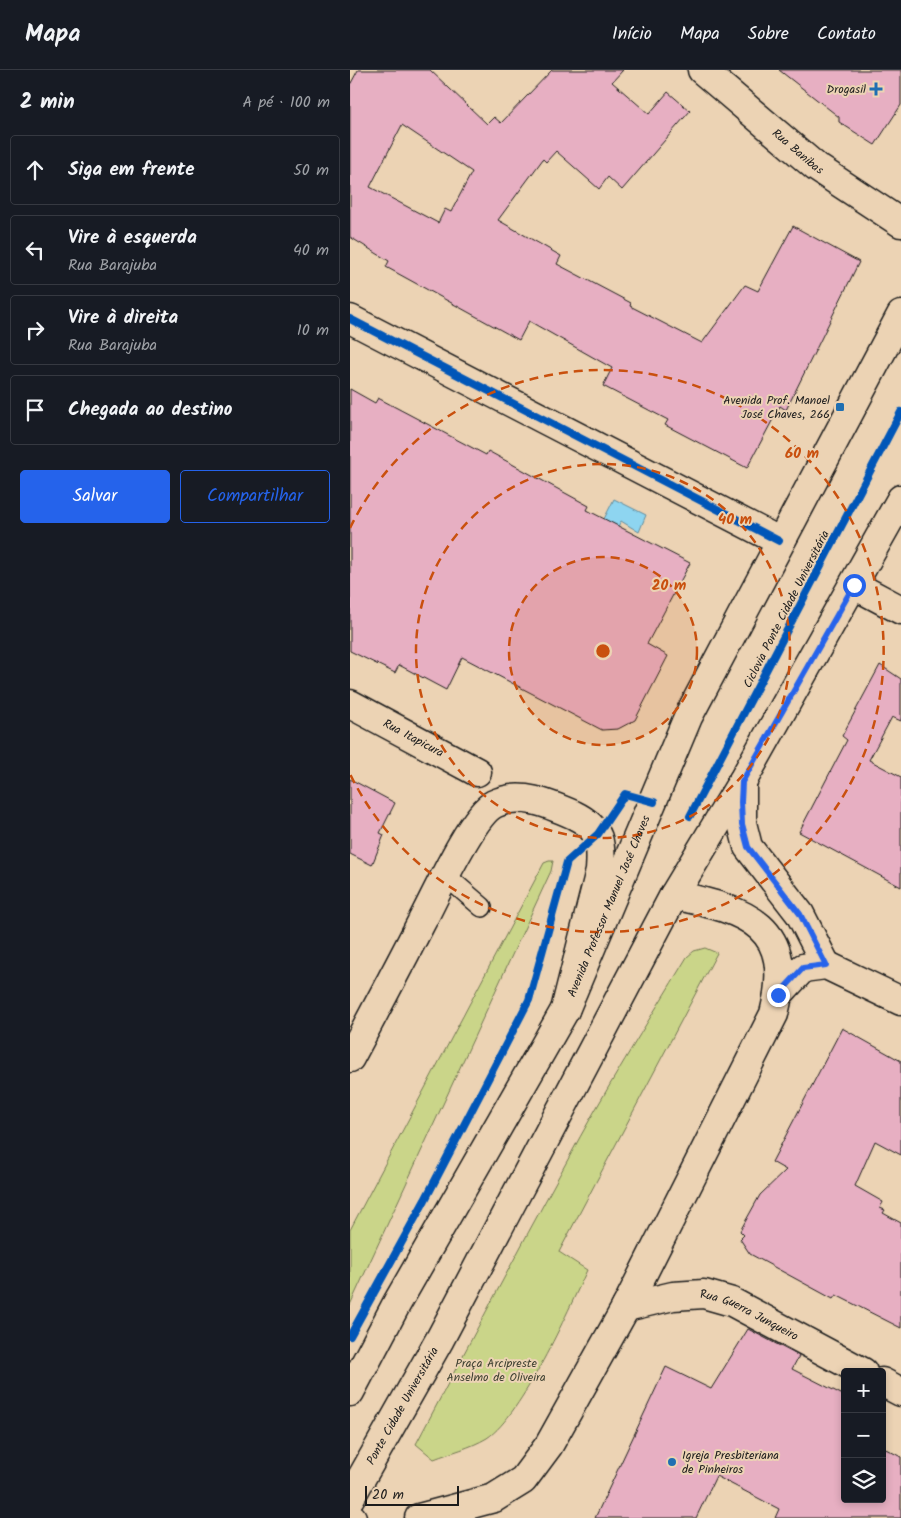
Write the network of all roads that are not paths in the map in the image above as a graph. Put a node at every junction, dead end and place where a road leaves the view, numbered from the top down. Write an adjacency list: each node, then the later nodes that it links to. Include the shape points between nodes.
1 (702, 70): 2 (main road, Rua Banibas, via 816,167)
2 (901, 223)
3 (901, 315): 6 (main road, Avenida Professor Manuel José Chaves)
4 (350, 319): 6 (main road)
5 (901, 499): 7 (main road)
6 (779, 541): 18 (main road, Avenida Professor Manuel José Chaves, via 688,717)
7 (854, 585): 8 (main road); 11 (main road)
8 (901, 610)
9 (350, 704): 10 (main road, Rua Itapicura)
10 (477, 772)
11 (742, 782): 13 (main road); 15 (main road, via 742,824 748,847 800,914)
12 (446, 876): 14 (lane); 18 (main road, via 480,818 493,805 513,797 536,801 576,816 598,834 602,850 600,871); 19 (main road)
13 (674, 895): 16 (main road, via 719,904 745,915 760,926 774,945 779,964); 25 (main road, Ponte Cidade Universitária, via 440,1340)
14 (482, 908)
15 (826, 965): 16 (main road, via 803,968); 17 (main road)
16 (778, 995): 20 (main road, via 774,1014 753,1058)
17 (901, 1001)
18 (565, 1010): 23 (main road, Avenida Professor Manuel José Chaves, via 397,1303)
19 (350, 1058)
20 (626, 1307): 21 (main road, Rua Guerra Junqueiro, via 673,1296 704,1294 732,1302); 26 (main road, via 550,1445 523,1480 494,1498)
21 (856, 1368)
22 (886, 1384): 24 (main road)
23 (350, 1392)
24 (901, 1392)
25 (350, 1498)
26 (419, 1518)

